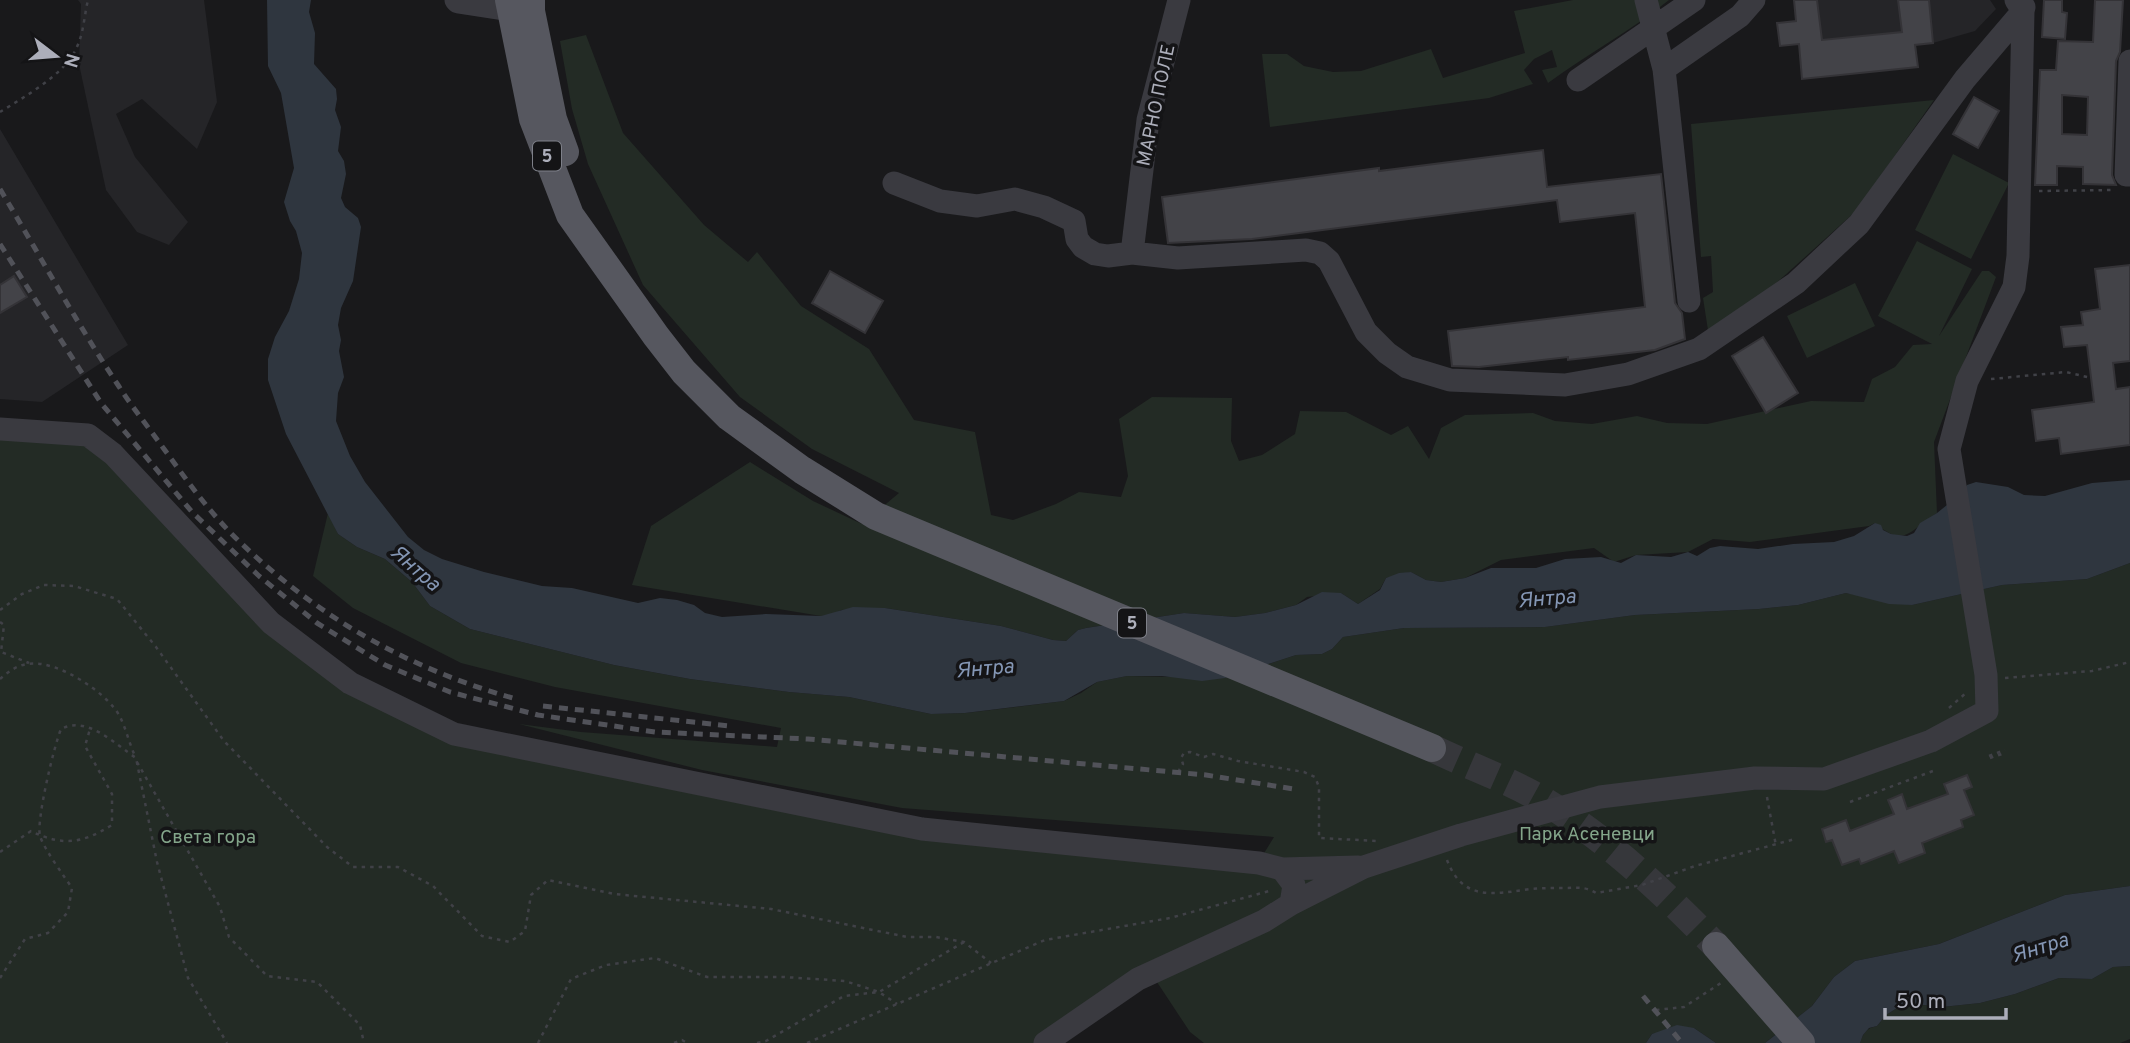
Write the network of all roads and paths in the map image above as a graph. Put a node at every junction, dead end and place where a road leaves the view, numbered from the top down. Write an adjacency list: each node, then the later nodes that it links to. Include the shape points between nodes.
1 (88, 0): 13 (path, via 76,49 64,67)
2 (456, 0): 7 (street)
3 (1179, 0): 17 (street, МАРНО ПОЛЕ, via 1148,120)
4 (1646, 0): 9 (street)
5 (1694, 0): 9 (street)
6 (1754, 0): 11 (street, via 1740,16)
7 (517, 3): 29 (main road, 5, via 531,11 553,119 581,198 628,295 684,372 729,416 802,470 876,516)
8 (2022, 4): 16 (street); 17 (street, via 1859,224 1805,274 1699,349 1628,374 1564,385 1450,380 1406,367 1387,354 1366,332 1329,261 1320,253 1178,258)
9 (1653, 29): 11 (street); 12 (street)
10 (2130, 61): 14 (street)
11 (1664, 68): 18 (street)
12 (1578, 80)
13 (0, 112)
14 (2128, 175): 16 (path, via 2119,190)
15 (894, 183): 17 (street, via 940,201 977,206 1014,199 1044,207 1074,221 1077,239 1095,254)
16 (2019, 192): 20 (street, via 2014,287)
17 (1132, 253)
18 (1689, 301)
19 (2091, 378): 20 (path, via 2066,372)
20 (1967, 381): 26 (street, via 1949,449)
21 (0, 429): 44 (street, via 88,435 113,454 271,623 349,683 454,734 922,829 1259,863)
22 (0, 610): 45 (path, via 44,585 74,586 117,599 224,741 327,847 353,867 398,867 433,887 482,936 510,942 525,931 531,895 548,880 614,894 771,909 907,937)
23 (0, 622): 25 (path, via 4,625 1,652)
24 (2130, 662): 26 (path, via 2092,671 1997,679)
25 (29, 663): 27 (path); 32 (path, via 62,669 90,685 119,714)
26 (1986, 675): 40 (street, via 1987,711 1931,741 1824,779 1755,778 1600,797)
27 (0, 679)
28 (90, 728): 32 (path); 37 (path, via 67,725 61,729 54,746); 37 (path, via 85,746 112,794 112,825 79,842)
29 (1432, 748)
30 (2005, 752): 31 (path)
31 (1990, 757)
32 (136, 758): 53 (path, via 188,978); 54 (path, via 220,907 229,937 267,976 317,982 360,1025)
33 (1933, 771): 35 (path)
34 (1178, 772): 39 (path, via 1181,758 1190,752 1304,772 1315,777 1319,787 1319,838)
35 (1850, 802)
36 (1771, 827): 41 (path)
37 (40, 836): 42 (path, via 31,831); 48 (path, via 72,888 68,912 48,933 25,939)
38 (1795, 839): 41 (path)
39 (1381, 841)
40 (1440, 842): 41 (path, via 1451,870 1463,885 1478,893 1624,889); 43 (street)
41 (1776, 846)
42 (0, 852)
43 (1364, 867): 44 (street); 44 (street)
44 (1289, 886): 47 (path, via 1170,918 1045,940); 60 (street, via 1264,921 1138,979)
45 (964, 942): 47 (path); 50 (path)
46 (1716, 946): 49 (main road)
47 (991, 963): 51 (path)
48 (0, 978)
49 (1745, 979): 52 (path, via 1684,1007); 61 (main road)
50 (879, 992): 51 (path); 55 (path, via 845,981 707,976 655,958 606,965 571,979); 58 (path, via 844,996)
51 (897, 1004): 59 (path)
52 (1656, 1010)
53 (227, 1043)
54 (364, 1043)
55 (538, 1043)
56 (674, 1043): 57 (path)
57 (687, 1043)
58 (757, 1043)
59 (807, 1043)
60 (1045, 1043)
61 (1801, 1043)

